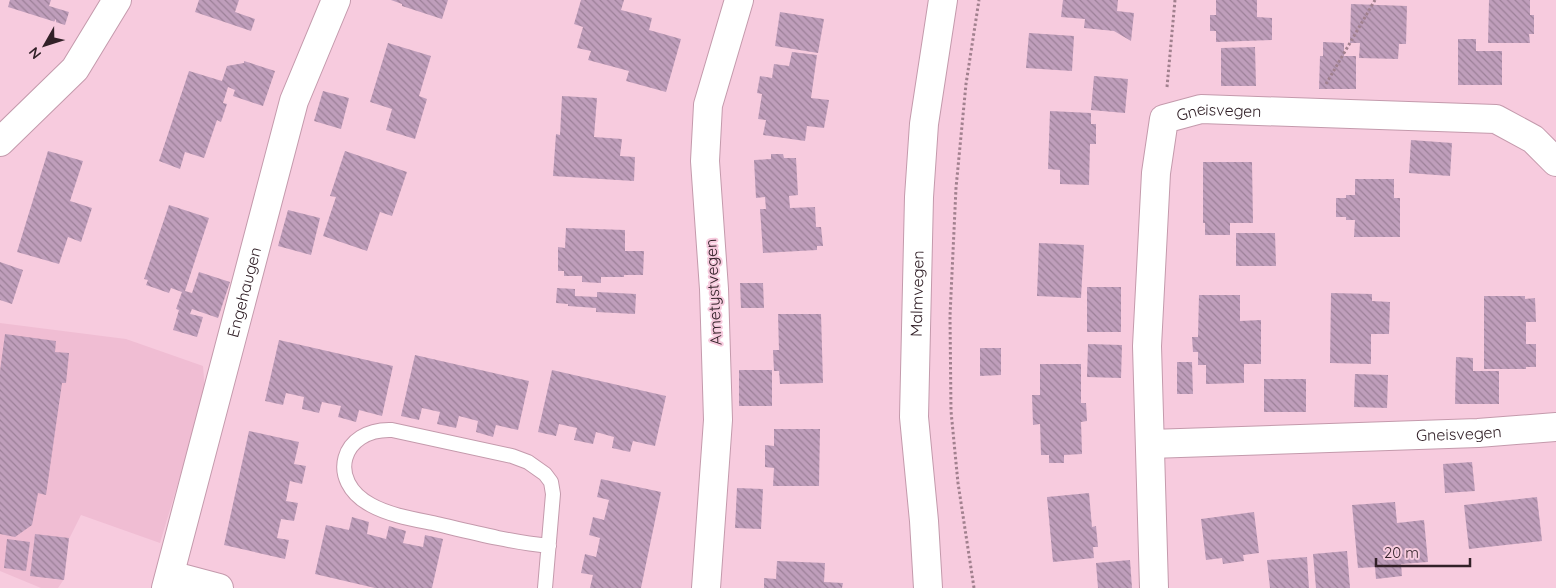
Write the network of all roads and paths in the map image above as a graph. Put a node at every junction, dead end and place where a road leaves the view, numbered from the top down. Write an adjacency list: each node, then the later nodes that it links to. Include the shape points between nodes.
1 (117, 0): 10 (street, via 75,69)
2 (336, 0): 15 (street, Engehaugen, via 294,100)
3 (738, 0): 18 (street, Ametystvegen, via 708,105 705,161 714,289 718,420)
4 (943, 0): 19 (street, Malmvegen, via 924,124 914,417)
5 (979, 0): 20 (path, via 966,84 956,188 950,316 951,411)
6 (1175, 0): 9 (path)
7 (1375, 0): 8 (path)
8 (1310, 112): 9 (street, Gneisvegen, via 1201,108); 11 (street, Gneisvegen, via 1496,119 1532,139)
9 (1164, 119): 13 (street, Gneisvegen, via 1156,172 1147,346)
10 (0, 142)
11 (1556, 162)
12 (1556, 427): 13 (street, Gneisvegen, via 1478,433)
13 (1150, 444): 21 (street, Gneisvegen)
14 (549, 546): 14 (lane, via 553,501 551,482 538,467 528,462 378,429 361,436 347,450 344,468 347,483 371,506 524,544); 17 (lane)
15 (168, 582): 16 (street)
16 (219, 588)
17 (545, 588)
18 (706, 588)
19 (928, 588)
20 (974, 588)
21 (1154, 588)

